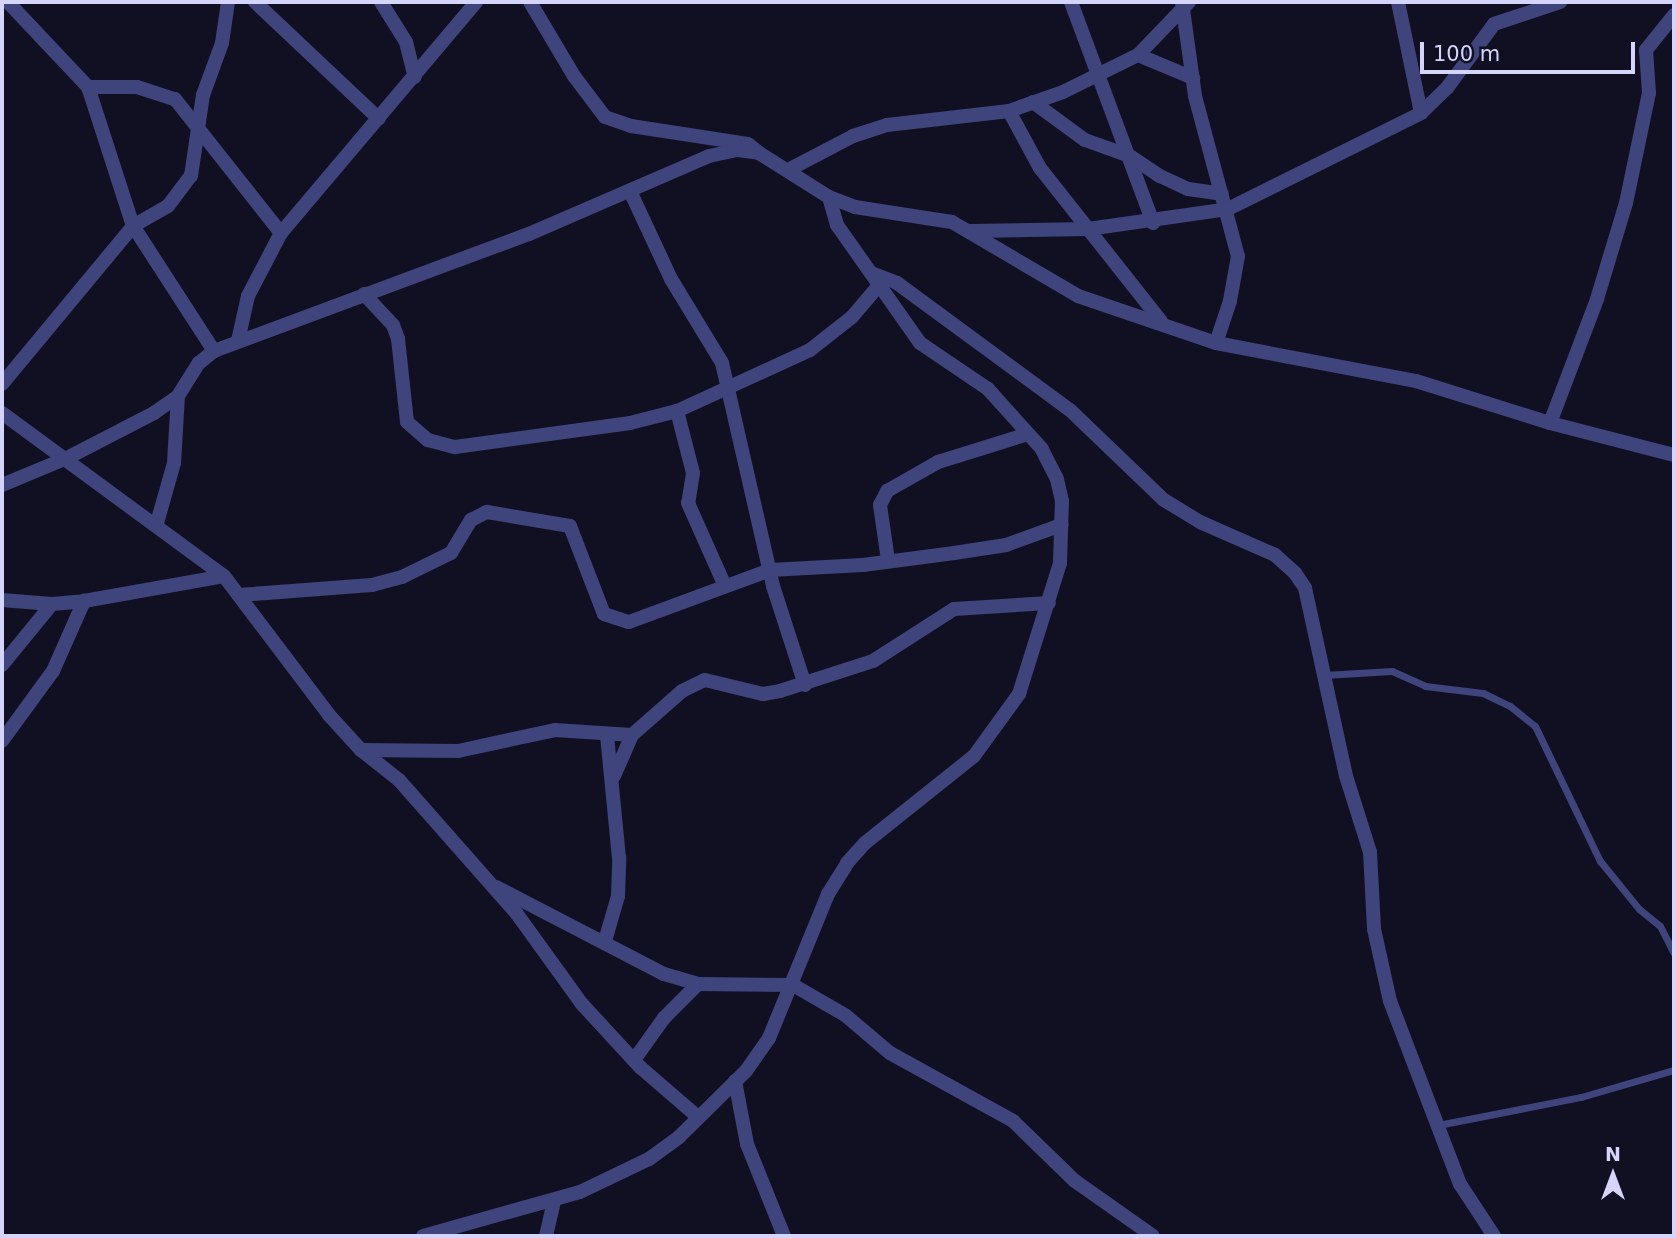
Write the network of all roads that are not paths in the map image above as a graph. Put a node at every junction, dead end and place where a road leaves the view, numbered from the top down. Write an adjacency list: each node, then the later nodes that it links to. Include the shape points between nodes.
1 (8, 2): 16 (street)
2 (228, 2): 21 (street, via 222,43)
3 (255, 2): 20 (street)
4 (382, 2): 14 (street, via 406,42)
5 (476, 2): 14 (street)
6 (530, 2): 22 (street, via 574,76 606,117 632,126 748,144)
7 (1071, 2): 13 (street)
8 (1398, 2): 19 (street)
9 (1560, 2): 19 (street, via 1494,24 1447,89)
10 (1185, 3): 12 (street); 15 (street)
11 (1674, 15): 45 (street, via 1646,50 1649,93 1626,203 1597,299)
12 (1138, 55): 13 (street); 15 (street)
13 (1098, 76): 17 (street); 23 (street)
14 (415, 77): 20 (street)
15 (1193, 78): 26 (street)
16 (88, 87): 21 (street, via 157,91 175,99); 30 (street)
17 (1033, 102): 18 (street); 23 (street, via 1085,140)
18 (1009, 111): 24 (street, via 887,125 853,136); 31 (street, via 1040,168)
19 (1422, 113): 28 (street)
20 (379, 119): 33 (street)
21 (197, 124): 30 (street, via 195,156 182,193); 33 (street)
22 (759, 153): 24 (street); 25 (street, via 738,150 709,156)
23 (1130, 156): 26 (street, via 1188,189); 29 (street)
24 (790, 169): 27 (street)
25 (630, 191): 35 (street, via 529,234); 41 (street, via 671,279 722,363)
26 (1222, 194): 28 (street)
27 (829, 197): 32 (street, via 881,214 941,220); 34 (street, via 837,225)
28 (1228, 209): 29 (street); 38 (street, via 1238,256 1230,302)
29 (1153, 223): 31 (street)
30 (133, 226): 39 (street); 40 (street)
31 (1088, 229): 32 (street); 36 (street)
32 (971, 231): 36 (street, via 1078,296)
33 (281, 233): 37 (street, via 248,296)
34 (876, 279): 41 (street, via 852,317 810,350); 46 (street, via 920,344 988,389); 62 (street, via 897,283 1070,410 1164,500 1200,522 1275,555 1305,588)
35 (364, 294): 37 (street); 43 (street, via 393,325 401,359 404,417 428,440 467,447 630,423)
36 (1161, 321): 38 (street)
37 (238, 341): 39 (street)
38 (1216, 342): 45 (street, via 1416,381)
39 (214, 351): 42 (street, via 199,363)
40 (2, 384)
41 (729, 388): 43 (street); 53 (street)
42 (178, 396): 48 (street); 50 (street, via 174,463)
43 (677, 411): 55 (street, via 693,473 688,503)
44 (2, 413): 48 (street)
45 (1550, 423): 47 (street)
46 (1028, 434): 51 (street, via 1057,479); 52 (street, via 938,462 887,491 880,505)
47 (1674, 455)
48 (67, 458): 49 (street); 50 (street)
49 (2, 485)
50 (158, 523): 54 (street)
51 (1061, 525): 52 (street, via 1006,545); 59 (street, via 1060,563)
52 (888, 560): 53 (street)
53 (770, 570): 55 (street); 63 (street)
54 (224, 576): 56 (street); 58 (street)
55 (725, 586): 56 (street, via 654,615 615,621 598,604 570,526 492,511 471,520 445,557 401,577 372,585)
56 (239, 595): 67 (street)
57 (2, 600): 60 (street)
58 (84, 601): 60 (street); 66 (street, via 53,671)
59 (1049, 603): 63 (street, via 954,609 873,661); 73 (street, via 1019,694 993,734 974,756 865,843 847,863 828,894)
60 (51, 604): 61 (street)
61 (2, 665)
62 (1324, 674): 71 (lane, via 1392,671 1425,686 1483,693 1510,706 1535,726 1600,861 1639,909 1660,926); 78 (street, via 1346,776 1370,852 1380,965)
63 (805, 685): 64 (street, via 763,694 705,680 682,691)
64 (632, 735): 65 (street); 68 (street)
65 (607, 736): 67 (street, via 555,730 458,751); 68 (street)
66 (2, 741)
67 (361, 750): 69 (street, via 399,780)
68 (614, 776): 70 (street, via 618,896)
69 (495, 887): 70 (street); 74 (street, via 582,1004)
70 (605, 942): 72 (street, via 664,974)
71 (1674, 953)
72 (698, 984): 73 (street); 74 (street, via 664,1018)
73 (793, 985): 76 (street, via 769,1038); 83 (street, via 845,1015 890,1053 973,1103 1013,1121 1075,1181)
74 (634, 1060): 77 (street)
75 (1674, 1070): 78 (lane, via 1581,1097)
76 (735, 1082): 77 (street); 82 (street, via 747,1144)
77 (698, 1117): 79 (street, via 649,1159)
78 (1438, 1125): 84 (street, via 1460,1184)
79 (554, 1200): 80 (street); 81 (street)
80 (423, 1236)
81 (546, 1236)
82 (784, 1236)
83 (1153, 1236)
84 (1494, 1236)

